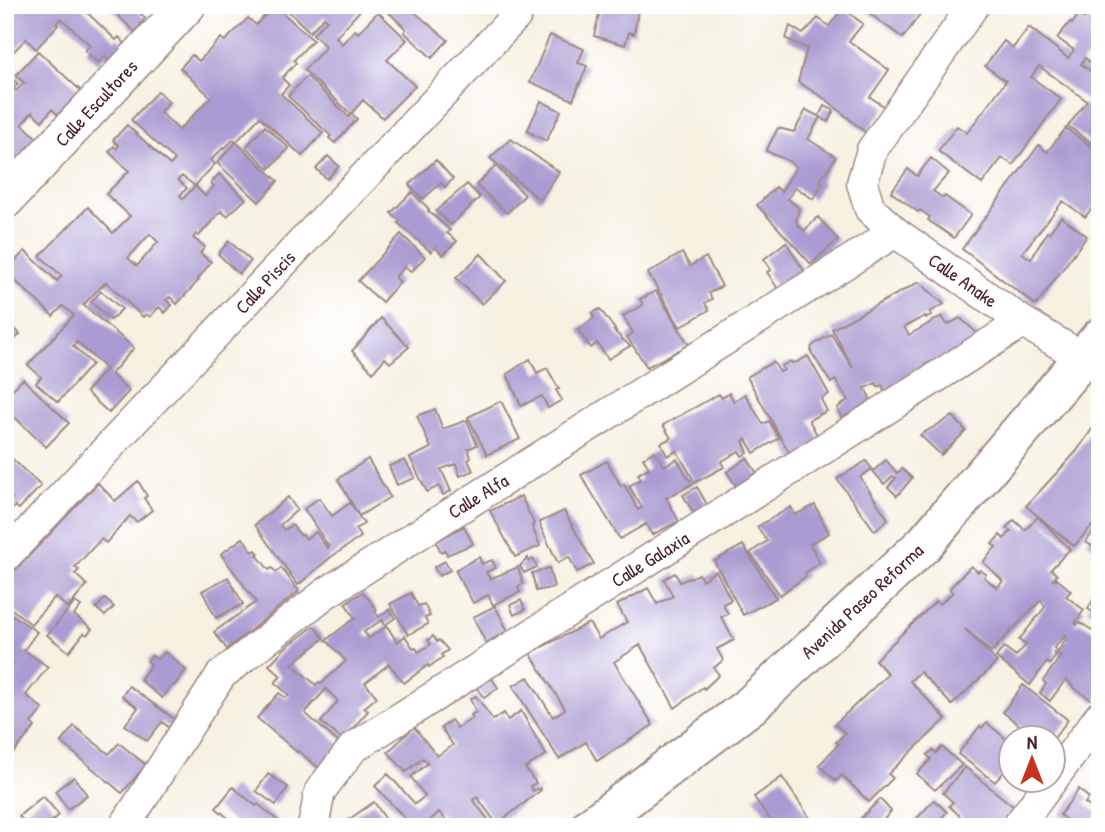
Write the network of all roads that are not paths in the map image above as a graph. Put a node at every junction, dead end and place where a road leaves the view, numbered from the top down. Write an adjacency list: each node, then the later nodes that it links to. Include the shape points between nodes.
1 (187, 5): 4 (street, Calle Escultores)
2 (520, 5): 8 (street, Calle Piscis, via 507,26)
3 (974, 5): 5 (street, Calle Anake, via 872,150 862,183 870,209)
4 (5, 200)
5 (895, 232): 6 (street, Calle Anake); 10 (street, Calle Alfa, via 326,593 221,675)
6 (1023, 322): 7 (street, Calle Anake); 11 (street, Calle Galaxia, via 353,748 320,792)
7 (1092, 348): 12 (main road, Avenida Paseo Reforma, via 924,544 751,705)
8 (5, 557)
9 (1100, 716): 13 (street)
10 (124, 827)
11 (313, 827)
12 (590, 827)
13 (1017, 827)

